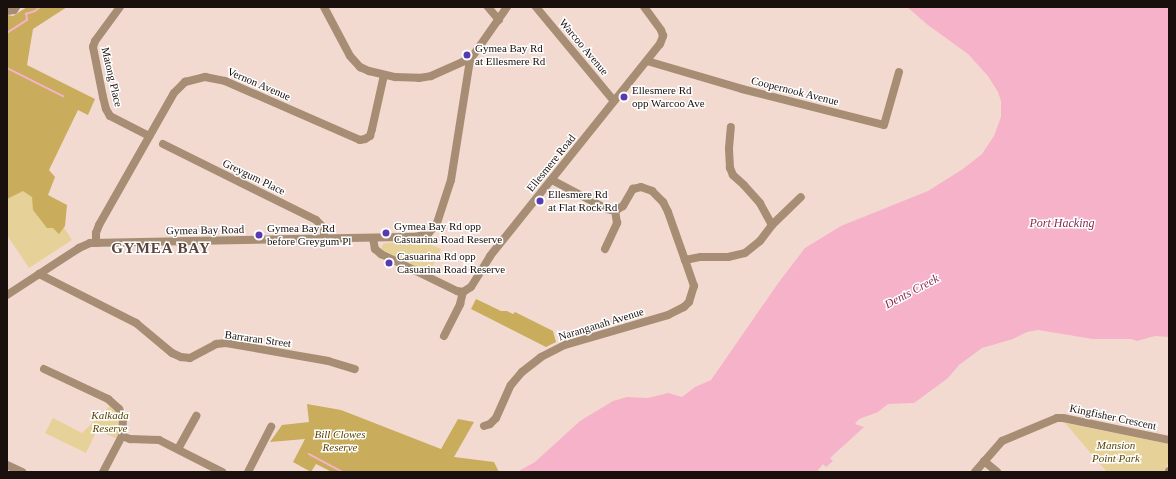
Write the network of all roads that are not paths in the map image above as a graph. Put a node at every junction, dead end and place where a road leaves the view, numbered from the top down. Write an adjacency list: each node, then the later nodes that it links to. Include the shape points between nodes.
1 (16, 7): 8 (street)
2 (120, 7): 16 (street, Matong Place, via 93,46 103,98 110,116)
3 (324, 7): 13 (street, via 355,63 369,71)
4 (488, 7): 9 (street)
5 (507, 7): 9 (street)
6 (536, 7): 14 (street, Warcoo Avenue)
7 (644, 7): 11 (street, Ellesmere Road, via 663,36)
8 (7, 11)
9 (498, 20): 10 (street)
10 (470, 60): 13 (street, via 464,60 431,76 419,78); 22 (street, Gymea Bay Road, via 452,180 435,228 422,236)
11 (647, 61): 12 (street, Coopernook Avenue, via 742,89 884,125); 14 (street, Ellesmere Road)
12 (899, 72)
13 (384, 75): 16 (street, Vernon Avenue, via 370,136 365,139 360,140 343,134 225,81 205,77 195,78 179,86)
14 (614, 101): 18 (street, Ellesmere Road)
15 (731, 127): 21 (street, via 729,148 733,176 760,203)
16 (150, 136): 24 (street, Vernon Avenue, via 99,225)
17 (163, 144): 23 (street, Greygum Place, via 316,220 324,228)
18 (552, 180): 20 (street); 28 (street, Ellesmere Road, via 490,256 471,287)
19 (801, 197): 21 (street)
20 (615, 211): 25 (street, via 617,223); 26 (street, Naranganah Avenue, via 623,206 633,189 641,187 652,191 663,202 668,212)
21 (772, 225): 26 (street, via 745,253 728,257)
22 (373, 238): 23 (street, Gymea Bay Road); 28 (street, via 376,249 382,254)
23 (324, 239): 24 (street, Gymea Bay Road)
24 (96, 243): 27 (street, Gymea Bay Road, via 79,248)
25 (605, 249)
26 (685, 260): 34 (street, Naranganah Avenue, via 694,286 689,302 684,307 668,316 564,345 541,357 522,372 512,385 496,418)
27 (39, 274): 29 (street, Gymea Bay Road); 32 (street, Barraran Street, via 136,323 172,353 181,357 190,358 216,344 226,343 328,361)
28 (463, 292): 30 (street, Ellesmere Road, via 460,304)
29 (7, 295)
30 (444, 336)
31 (44, 369): 36 (street, via 108,399 119,409 123,419)
32 (354, 369)
33 (196, 416): 38 (street)
34 (484, 426)
35 (271, 427): 45 (street)
36 (122, 436): 38 (street, via 159,440); 43 (street)
37 (1169, 440): 39 (street, Kingfisher Crescent, via 1060,418 1002,440)
38 (178, 449): 41 (street)
39 (984, 461): 46 (street, Kingfisher Crescent); 47 (street)
40 (7, 465): 42 (street)
41 (205, 468): 44 (street)
42 (22, 472)
43 (103, 472)
44 (222, 472)
45 (248, 472)
46 (975, 472)
47 (997, 472)

